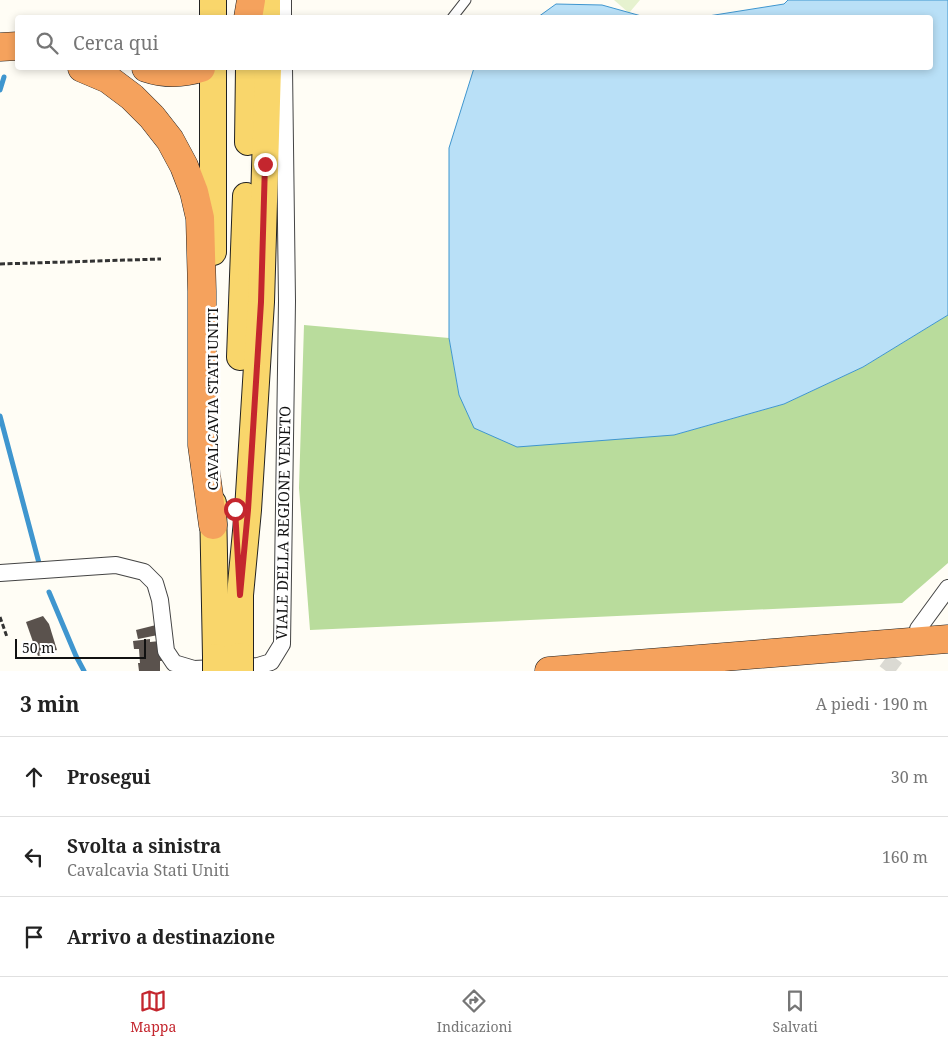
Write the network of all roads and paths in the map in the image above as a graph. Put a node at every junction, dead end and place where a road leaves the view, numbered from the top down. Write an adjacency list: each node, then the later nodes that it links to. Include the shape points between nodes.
1 (213, 0): 6 (main road)
2 (251, 0): 7 (highway)
3 (267, 0): 8 (main road)
4 (283, 0): 9 (street)
5 (466, 0): 10 (lane)
6 (213, 15)
7 (249, 15)
8 (267, 15)
9 (283, 15)
10 (454, 15)
11 (0, 46): 12 (highway)
12 (15, 46)
13 (15, 55): 14 (highway)
14 (0, 56)
15 (87, 70): 23 (highway, via 108,79 152,118 170,140 194,192 200,218 202,445)
16 (152, 70): 17 (highway)
17 (191, 70)
18 (213, 70): 23 (main road, CAVALCAVIA STATI UNITI)
19 (267, 70): 24 (street, VIALE DELLA REGIONE VENETO, via 287,301 282,644 271,662 258,666 194,669 174,663 166,651 160,600 155,583 144,572 116,565)
20 (267, 70): 30 (main road, CAVALCAVIA STATI UNITI, via 261,302 248,510 240,595)
21 (161, 259): 22 (path)
22 (0, 264)
23 (213, 525): 30 (main road, CAVALCAVIA STATI UNITI)
24 (0, 573)
25 (948, 588): 27 (street)
26 (0, 617): 28 (path)
27 (918, 629)
28 (7, 637)
29 (948, 640): 31 (highway)
30 (228, 664)
31 (549, 671)

